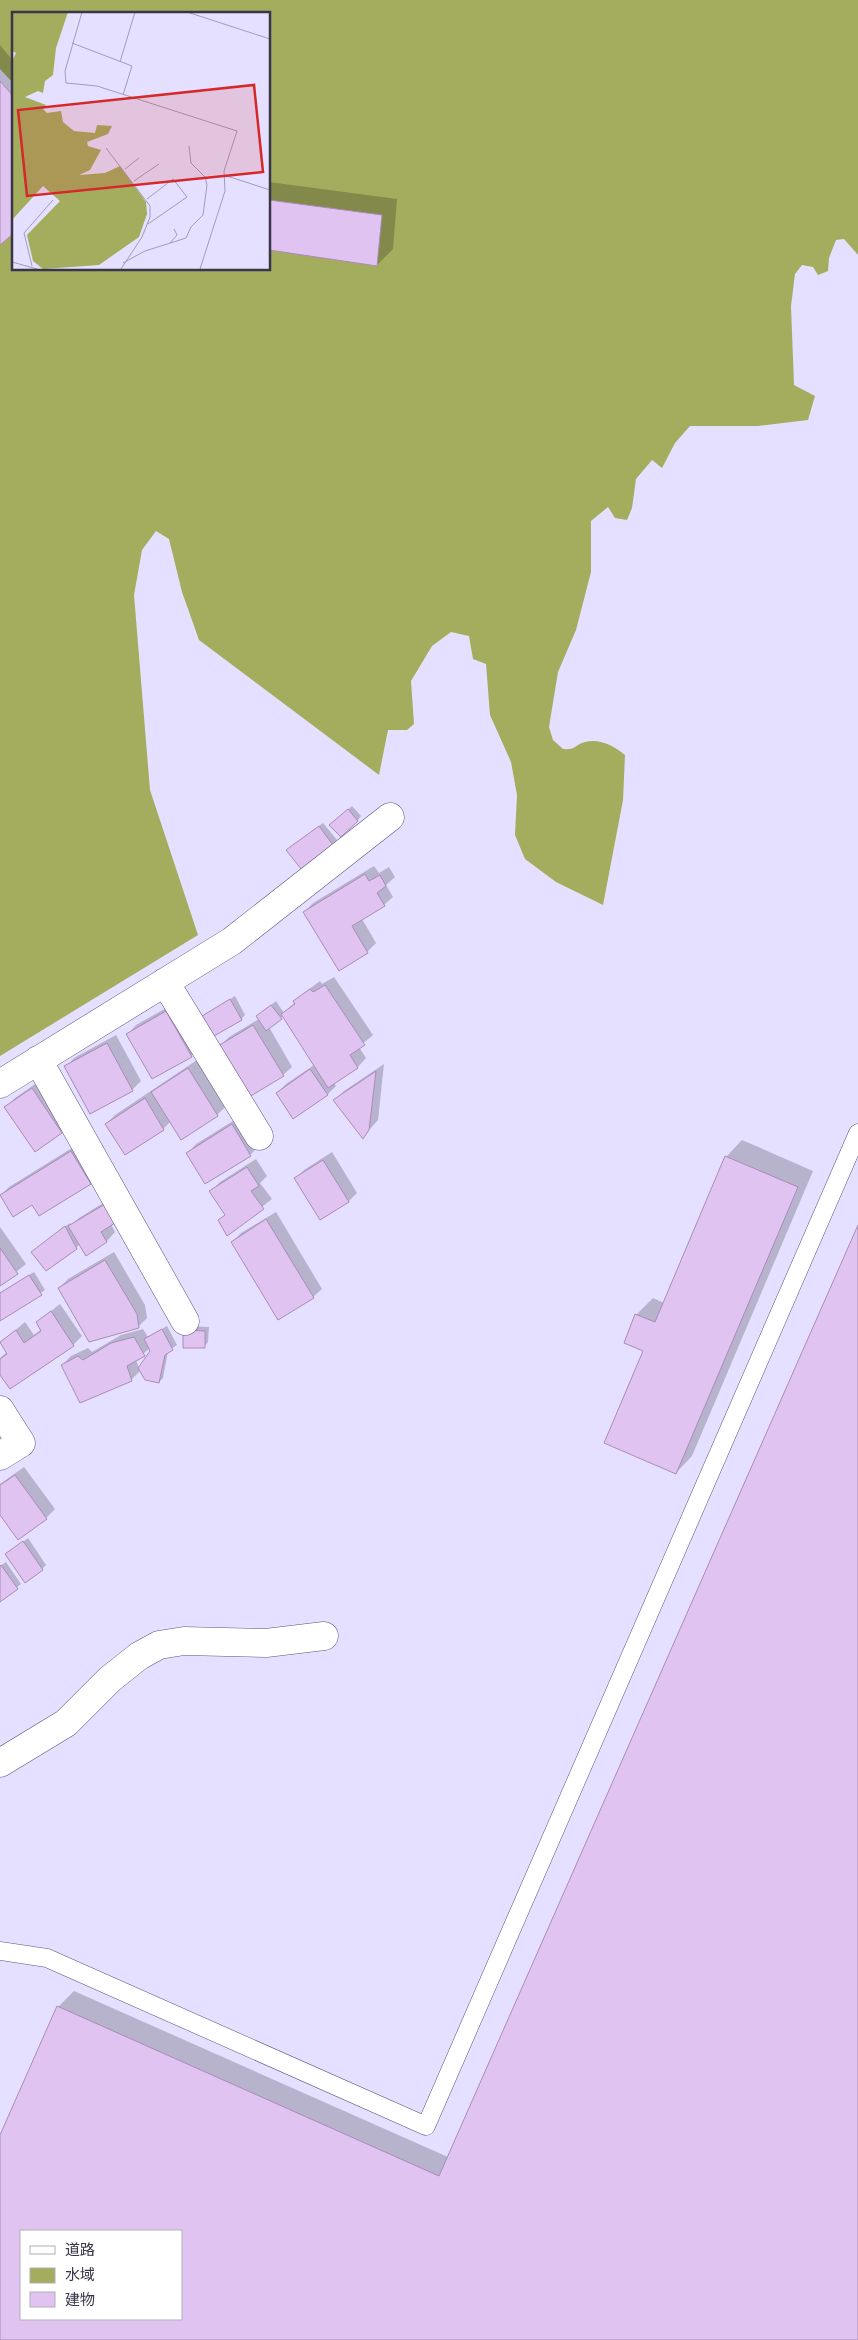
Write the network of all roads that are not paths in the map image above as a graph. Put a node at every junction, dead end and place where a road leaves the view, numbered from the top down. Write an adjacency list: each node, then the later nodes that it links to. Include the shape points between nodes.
1 (390, 817): 2 (street, via 232,941)
2 (165, 982): 3 (street); 6 (street)
3 (38, 1060): 4 (street); 7 (street)
4 (0, 1084)
5 (858, 1133): 12 (lane, via 426,2126 47,1958)
6 (259, 1136)
7 (185, 1321)
8 (0, 1410): 9 (street, via 21,1443)
9 (0, 1456)
10 (324, 1636): 11 (street, via 266,1643 184,1642 159,1645 110,1679 66,1723)
11 (0, 1763)
12 (1, 1953)

